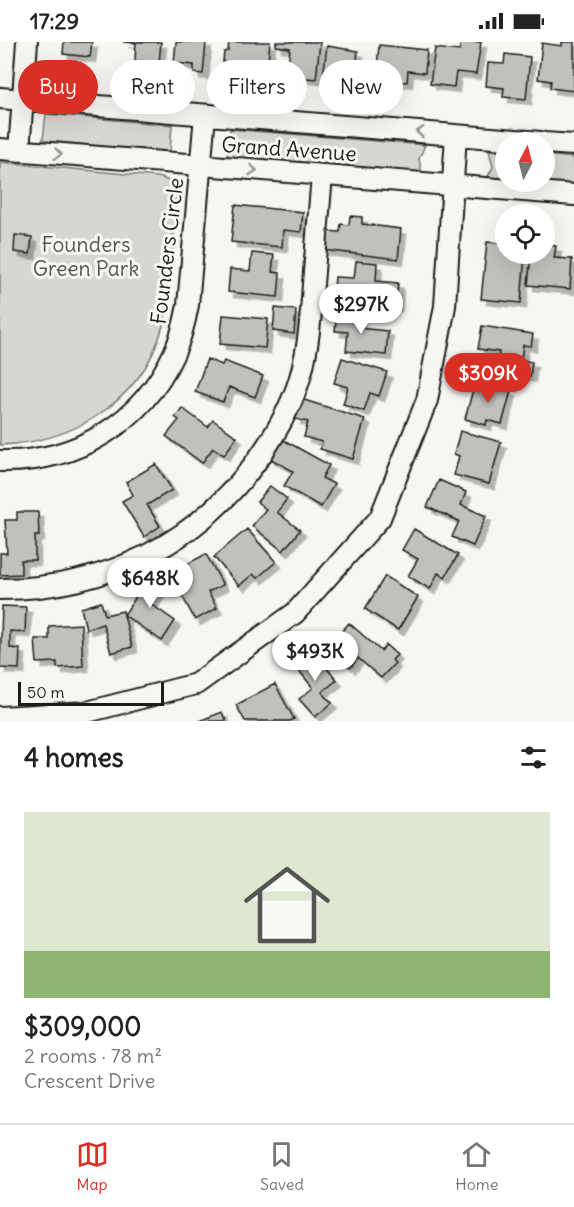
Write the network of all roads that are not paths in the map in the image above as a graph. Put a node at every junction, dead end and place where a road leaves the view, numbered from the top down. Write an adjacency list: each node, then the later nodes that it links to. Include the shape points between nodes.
1 (27, 42): 2 (street)
2 (26, 60)
3 (0, 98): 4 (street, Grand Avenue)
4 (18, 99)
5 (98, 106): 7 (street, Grand Avenue)
6 (19, 114): 12 (street)
7 (205, 115): 8 (street, Grand Avenue, one-way to 7); 13 (street, Founders Circle)
8 (456, 135): 9 (street, Grand Avenue); 15 (street)
9 (495, 139)
10 (555, 144): 11 (street, Grand Avenue)
11 (574, 145)
12 (9, 150): 13 (street, Grand Avenue, one-way to 13)
13 (201, 166): 14 (street, Grand Avenue, one-way to 14); 17 (street, Founders Circle, via 188,304 182,333 166,371 121,424 101,436 55,455)
14 (322, 175): 15 (street, Grand Avenue); 18 (street, via 309,338 301,374 289,409 246,476 176,540 132,563 89,579 30,589)
15 (454, 186): 16 (street, Grand Avenue); 19 (street, via 445,306 427,399 380,518 295,613 196,684 87,712)
16 (574, 195)
17 (0, 461)
18 (0, 589)
19 (0, 717)

